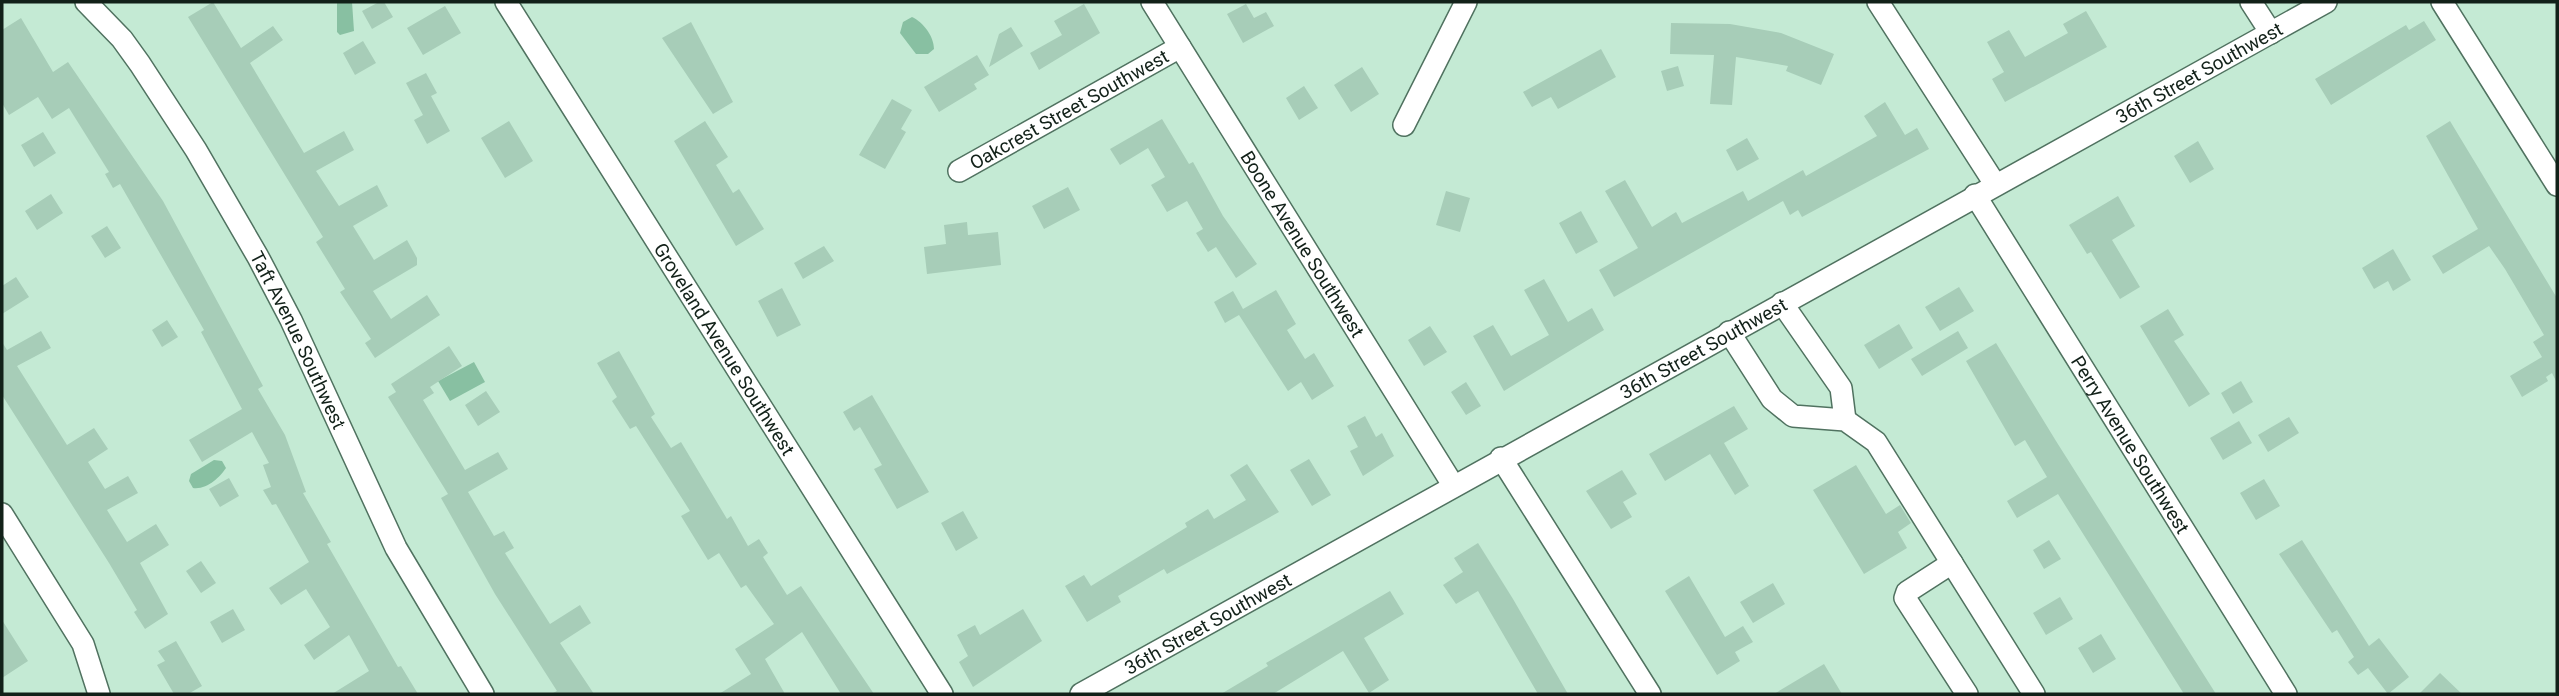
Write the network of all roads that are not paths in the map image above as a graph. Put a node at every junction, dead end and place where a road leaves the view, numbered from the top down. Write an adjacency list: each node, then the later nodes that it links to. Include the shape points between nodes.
1 (86, 2): 24 (street, Taft Avenue Southwest, via 122,38 140,64 258,257 396,548)
2 (506, 2): 25 (street, Groveland Avenue Southwest)
3 (1152, 2): 10 (street, Boone Avenue Southwest)
4 (1466, 2): 11 (street)
5 (1878, 2): 13 (street)
6 (2251, 2): 9 (street)
7 (2326, 2): 9 (street, 36th Street Southwest)
8 (2442, 2): 14 (street)
9 (2271, 33): 13 (street, 36th Street Southwest)
10 (1180, 47): 12 (street, Oakcrest Street Southwest); 20 (street, Boone Avenue Southwest)
11 (1404, 125)
12 (959, 171)
13 (1995, 184): 15 (street, 36th Street Southwest)
14 (2557, 185)
15 (1975, 195): 16 (street, 36th Street Southwest); 30 (street, Perry Avenue Southwest)
16 (1782, 303): 17 (street, 36th Street Southwest); 18 (street, via 1841,388)
17 (1728, 332): 18 (street, via 1772,399 1793,416); 19 (street, 36th Street Southwest)
18 (1845, 420): 22 (street, via 1876,443)
19 (1501, 458): 20 (street, 36th Street Southwest); 27 (street)
20 (1453, 485): 26 (street, 36th Street Southwest)
21 (2, 514): 23 (street, via 83,644)
22 (1952, 563): 28 (street, via 1907,592 1905,598); 29 (street)
23 (99, 694)
24 (483, 694)
25 (942, 694)
26 (1081, 694)
27 (1650, 694)
28 (1967, 694)
29 (2034, 694)
30 (2286, 694)

